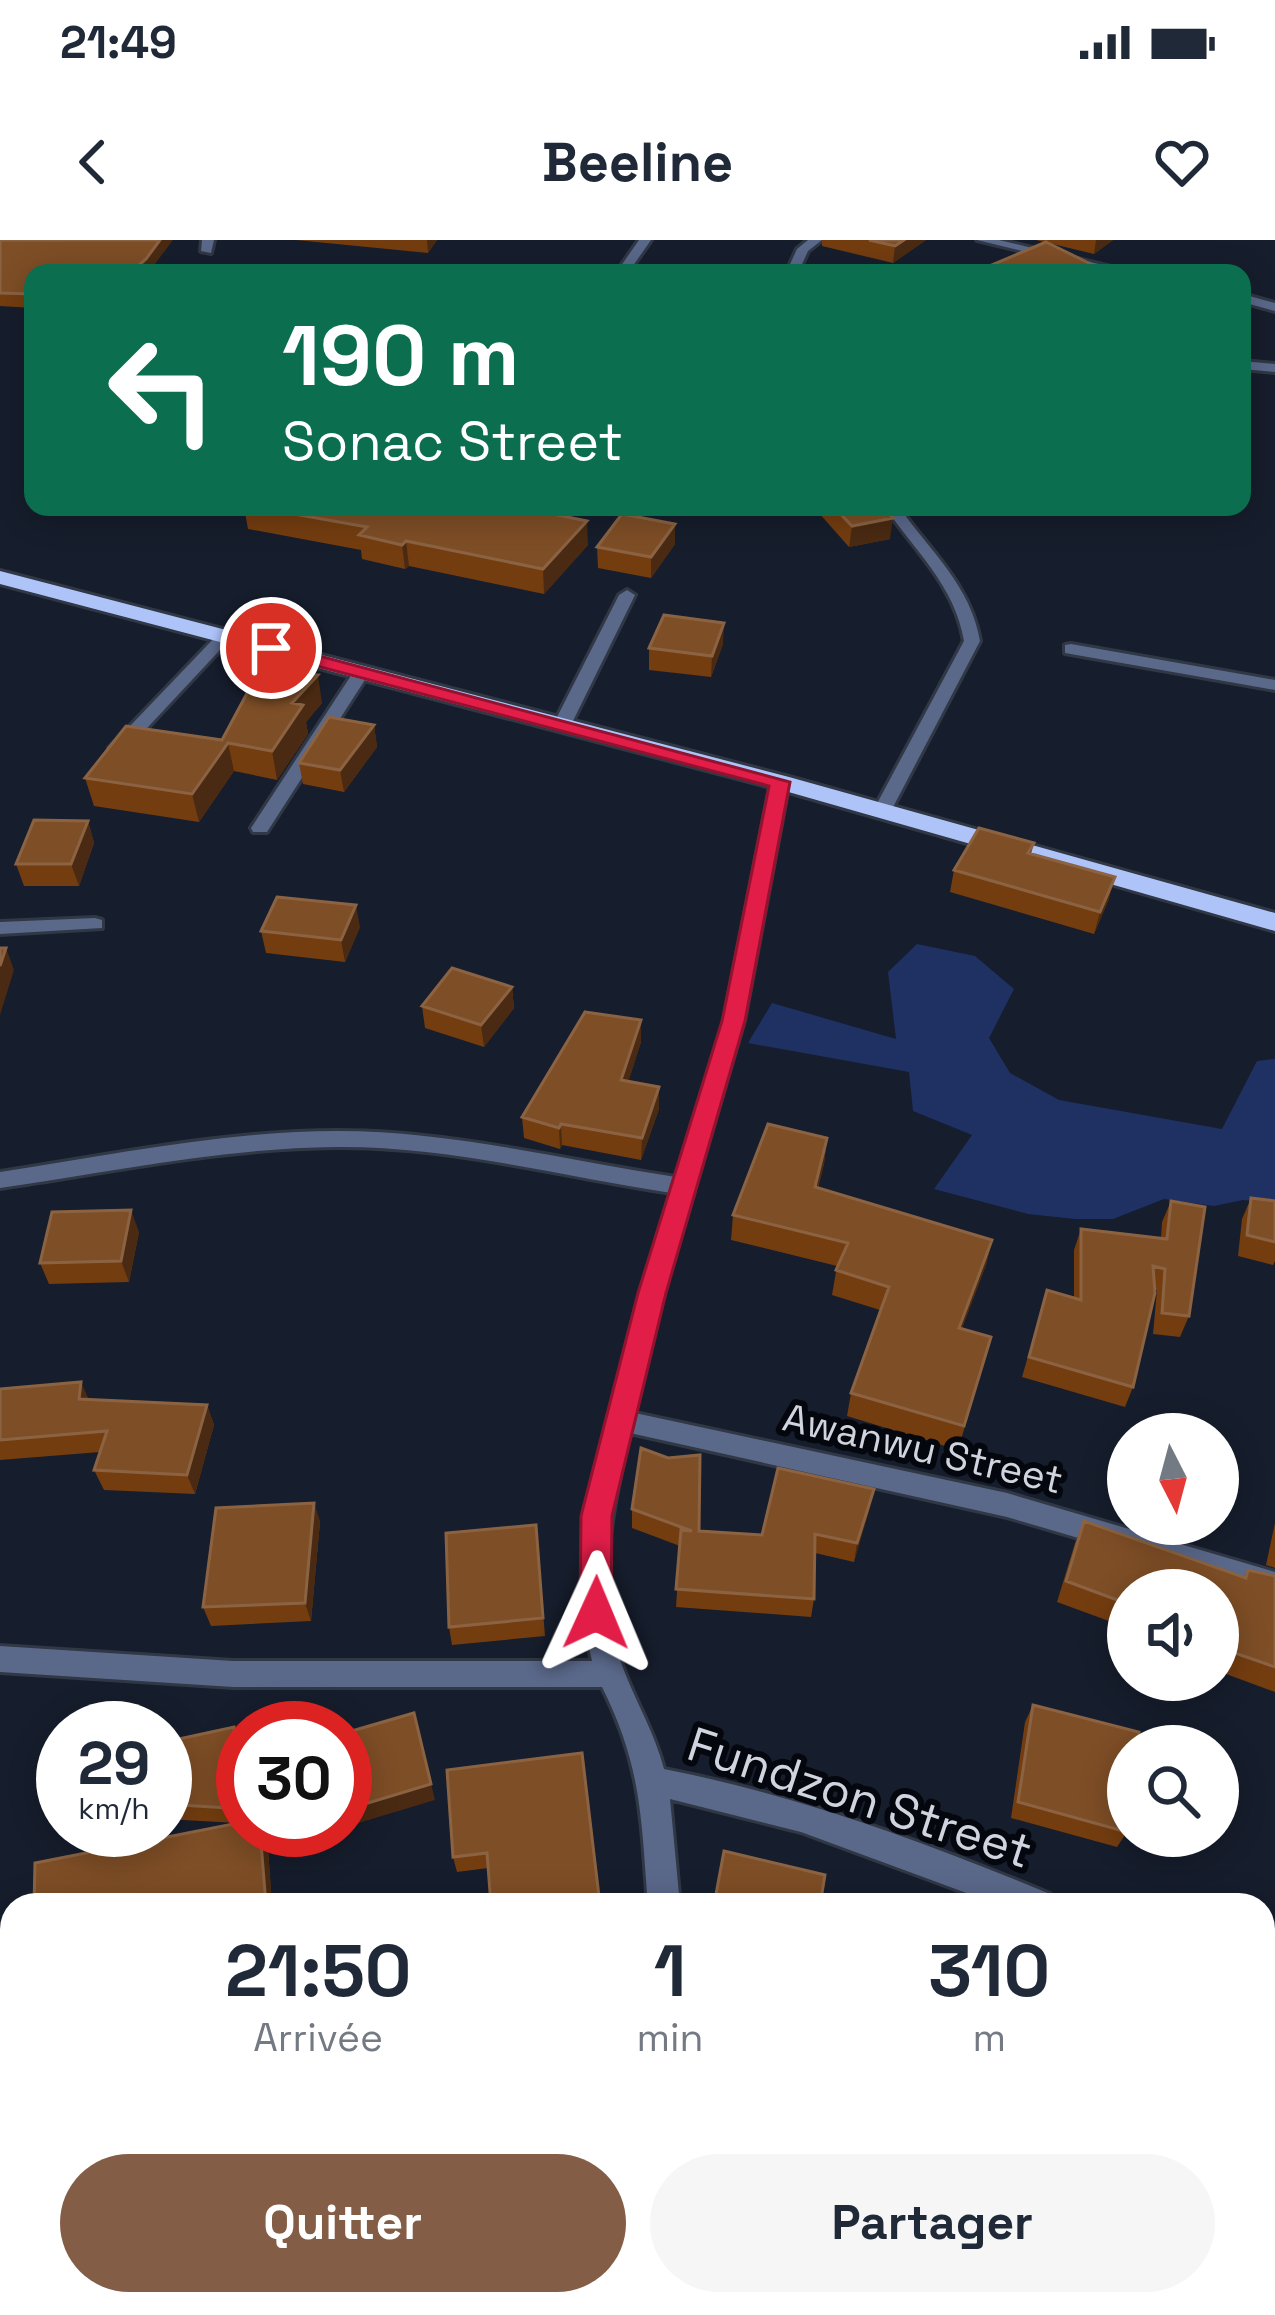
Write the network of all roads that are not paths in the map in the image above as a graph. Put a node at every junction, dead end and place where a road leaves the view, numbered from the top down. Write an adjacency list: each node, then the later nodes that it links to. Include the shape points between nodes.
1 (815, 240): 3 (street)
2 (983, 240): 4 (street)
3 (796, 264)
4 (1090, 264)
5 (899, 516): 15 (street, via 958,591 972,641)
6 (0, 577): 8 (highway)
7 (627, 595): 12 (street)
8 (225, 636): 10 (highway); 13 (street)
9 (1071, 649): 11 (street)
10 (362, 673): 12 (highway); 16 (street)
11 (1275, 685)
12 (562, 725): 14 (highway)
13 (100, 768)
14 (780, 782): 15 (highway); 21 (street, via 734,1021)
15 (883, 812): 17 (highway)
16 (260, 828)
17 (1275, 922)
18 (95, 924): 19 (street)
19 (0, 928)
20 (0, 1180): 21 (street, via 339,1139 430,1145)
21 (685, 1187): 22 (street)
22 (619, 1420): 23 (street, Awanwu Street, via 1007,1505); 25 (street, via 596,1516 596,1613)
23 (1275, 1584)
24 (0, 1659): 25 (street, via 280,1675)
25 (610, 1674): 26 (street, via 639,1731)
26 (652, 1781): 27 (street); 28 (street, Fundzon Street, via 746,1800)
27 (663, 1893)
28 (1008, 1893)

